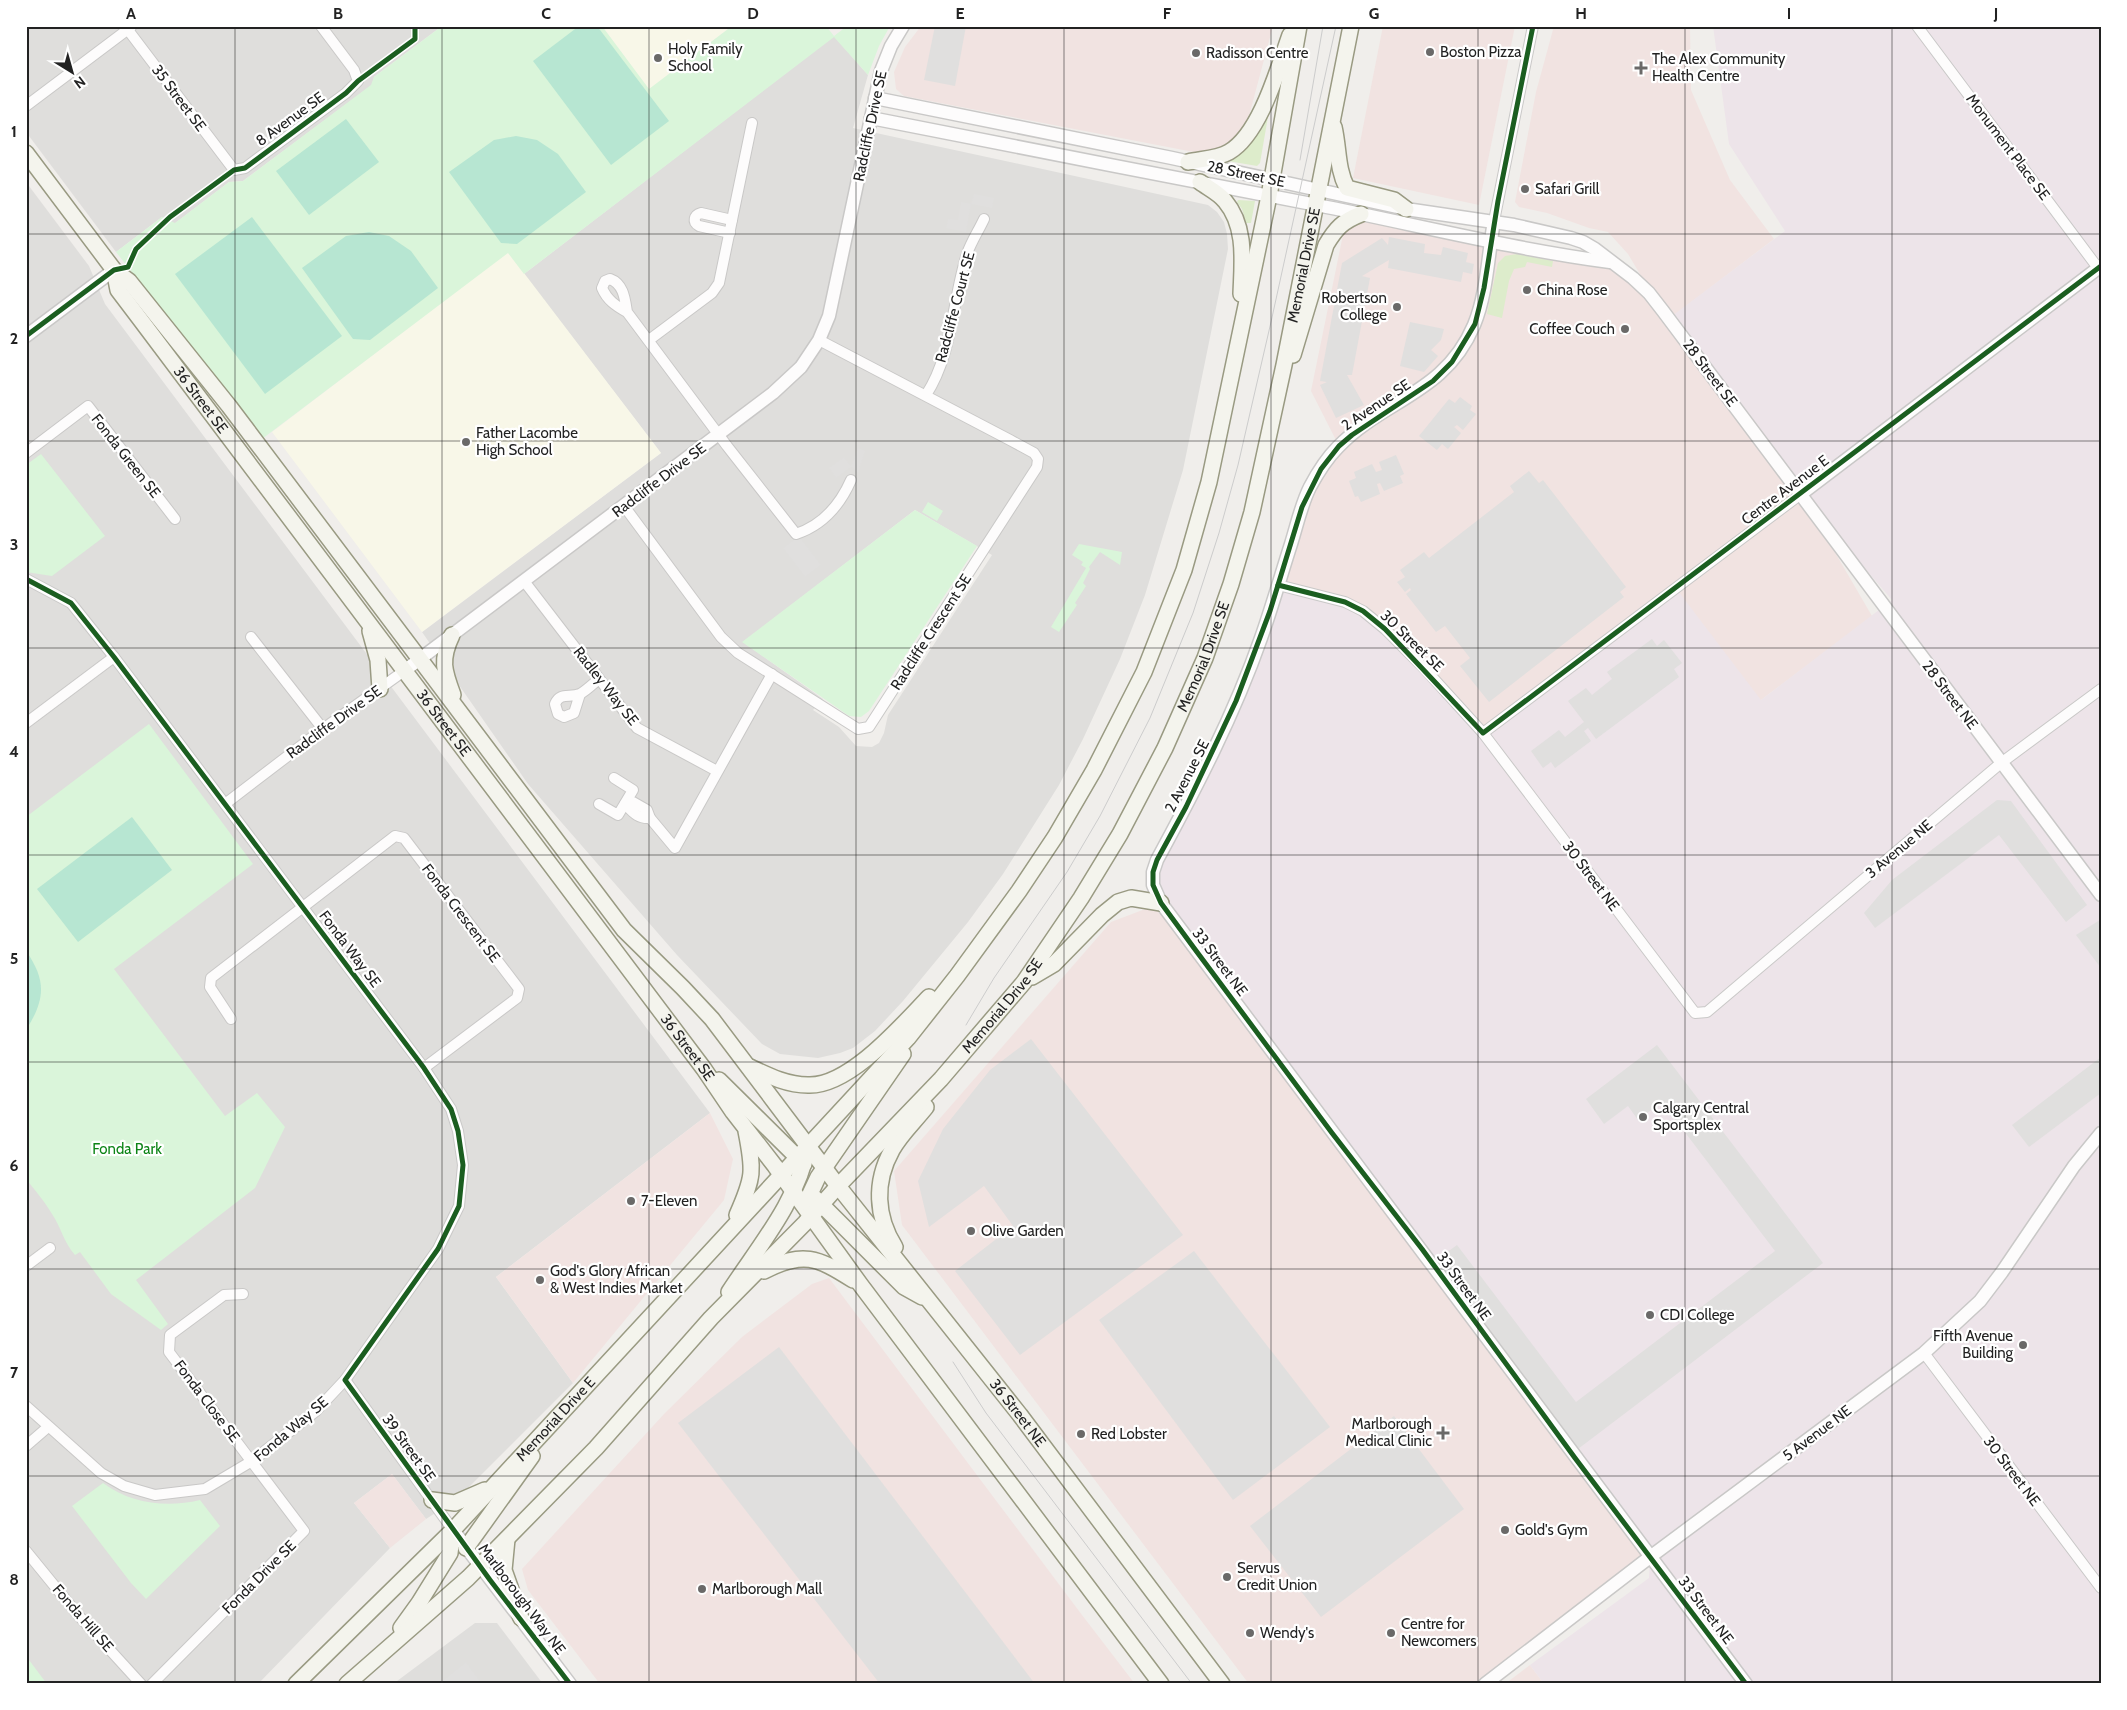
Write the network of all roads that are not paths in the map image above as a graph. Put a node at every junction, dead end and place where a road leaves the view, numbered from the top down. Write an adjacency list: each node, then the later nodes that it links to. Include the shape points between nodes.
1 (321, 26): 16 (street, 8 Avenue SE, via 354,70 358,81 245,168)
2 (903, 26): 9 (street, Radcliffe Drive SE, via 883,64)
3 (1293, 26): 15 (main road, via 1260,114 1250,132 1236,147 1221,156)
4 (1299, 26): 17 (main road)
5 (1351, 26): 12 (main road, Memorial Drive SE)
6 (1533, 26): 25 (street, 2 Avenue SE)
7 (1917, 26): 29 (street, Monument Place SE)
8 (128, 27): 10 (street); 16 (street, 35 Street SE)
9 (875, 98): 11 (street, Radcliffe Drive SE); 15 (street, 28 Street SE)
10 (26, 106)
11 (871, 118): 18 (street, 28 Street SE); 35 (street, Radcliffe Drive SE, via 829,316)
12 (1332, 122): 20 (main road, Memorial Drive SE); 21 (main road, via 1341,177 1347,188 1394,200)
13 (752, 123): 24 (street)
14 (26, 153): 30 (main road, 36 Street SE)
15 (1188, 162): 17 (street, 28 Street SE)
16 (234, 170)
17 (1272, 179): 19 (main road); 20 (street, 28 Street SE)
18 (1200, 182): 19 (street, 28 Street SE); 33 (main road, via 1225,200 1241,233)
19 (1269, 196): 20 (street, 28 Street SE); 33 (main road)
20 (1316, 198): 21 (street, 28 Street SE); 22 (street, 28 Street SE); 36 (main road, Memorial Drive SE)
21 (1406, 209): 25 (street, 28 Street SE)
22 (1361, 214): 27 (street, 28 Street SE); 36 (main road, via 1336,228 1326,245 1296,352)
23 (984, 219): 37 (street, Radcliffe Court SE, via 967,252 945,350)
24 (732, 220): 26 (street); 26 (street, via 701,213 694,219 698,226)
25 (1494, 221): 27 (street, 2 Avenue SE); 28 (street, 28 Street SE, via 1583,242)
26 (730, 233): 34 (street, via 719,283 712,293)
27 (1491, 242): 28 (street, 28 Street SE); 46 (street, 2 Avenue SE, via 1480,306 1466,341 1452,362 1433,381 1374,418 1330,455 1310,487)
28 (1610, 262): 41 (street, 28 Street SE, via 1648,293)
29 (2100, 267): 41 (street, Centre Avenue E)
30 (114, 270): 32 (street); 47 (main road, 36 Street SE, via 118,290); 51 (main road, 36 Street SE, via 129,281 229,406)
31 (627, 312): 34 (street)
32 (26, 336)
33 (1239, 336): 71 (main road, via 1204,500 1184,570 1144,672 1094,770 1055,837)
34 (649, 340): 38 (street)
35 (820, 340): 37 (street, Radcliffe Crescent SE); 38 (street, Radcliffe Drive SE, via 801,367)
36 (1284, 365): 72 (main road, Memorial Drive SE, via 1252,512 1231,584 1204,658 1165,748 1120,834 1082,898)
37 (926, 395): 53 (street, Radcliffe Crescent SE, via 1034,454 1038,459 1037,467 869,727 858,729)
38 (718, 435): 40 (street, via 796,534 808,530 835,509); 42 (street, Radcliffe Drive SE)
39 (26, 453): 43 (street, Fonda Green SE, via 88,406)
40 (851, 480)
41 (1800, 494): 61 (street, Centre Avenue E); 62 (street, 28 Street NE)
42 (624, 506): 45 (street, Radcliffe Drive SE); 53 (street, Radcliffe Crescent SE, via 721,637 738,653)
43 (175, 519)
44 (26, 579): 50 (street, Fonda Way SE, via 71,603)
45 (524, 581): 48 (street, Radcliffe Drive SE); 54 (street, Radley Way SE)
46 (1278, 585): 61 (street, 30 Street SE, via 1345,602 1363,611 1385,629); 69 (street, 2 Avenue SE, via 1236,701 1154,866 1153,885)
47 (368, 623): 52 (main road, 36 Street SE); 55 (main road, via 378,660)
48 (452, 635): 51 (street, Radcliffe Drive SE); 58 (main road, via 443,664)
49 (251, 637): 60 (street)
50 (114, 657): 59 (street); 65 (street, Fonda Way SE)
51 (419, 660): 52 (street, Radcliffe Drive SE); 58 (main road, 36 Street SE)
52 (404, 671): 55 (street, Radcliffe Drive SE); 78 (main road, 36 Street SE)
53 (772, 674): 63 (street)
54 (600, 679): 57 (street); 63 (street, Radley Way SE, via 637,728)
55 (380, 689): 60 (street, Radcliffe Drive SE)
56 (2101, 689): 62 (street, 3 Avenue NE)
57 (580, 694)
58 (458, 711): 76 (main road, 36 Street SE, via 624,930 712,1019)
59 (26, 723)
60 (323, 729): 65 (street, Radcliffe Drive SE)
61 (1483, 733): 73 (street, 30 Street NE, via 1695,1013)
62 (2001, 763): 68 (street, 28 Street NE); 73 (street, 3 Avenue NE)
63 (717, 771): 67 (street, via 675,848 650,818 642,818 628,810)
64 (614, 778): 67 (street, via 633,790)
65 (225, 804): 70 (street, Fonda Way SE)
66 (599, 804): 67 (street, via 618,815)
67 (626, 804)
68 (2101, 895)
69 (1161, 903): 72 (main road, via 1131,898 1118,902 1054,964); 113 (street, 33 Street NE)
70 (302, 908): 74 (street, via 211,978 210,987); 77 (street, Fonda Way SE); 77 (street, Fonda Crescent SE, via 395,836 404,838 468,921 519,990 516,998)
71 (957, 976): 75 (main road); 76 (main road, via 940,986 877,1050 850,1071 826,1083 809,1086 785,1082)
72 (1024, 982): 79 (main road, Memorial Drive SE)
73 (1702, 1013)
74 (231, 1020)
75 (908, 1038): 82 (main road); 84 (main road, via 902,1056)
76 (749, 1066): 82 (main road, 36 Street SE)
77 (424, 1068): 101 (street, Fonda Way SE, via 450,1109 458,1131 464,1165 459,1206 438,1249)
78 (704, 1069): 80 (main road, 36 Street SE); 83 (main road)
79 (941, 1079): 86 (main road, Memorial Drive SE); 95 (main road, via 927,1105 892,1150 879,1189 882,1219)
80 (745, 1128): 85 (main road, 36 Street SE); 91 (main road, via 753,1169)
81 (2101, 1133): 100 (street, 5 Avenue NE, via 2074,1166 1980,1301)
82 (808, 1146): 83 (main road, Memorial Drive E); 84 (main road)
83 (801, 1161): 84 (main road); 85 (main road, Memorial Drive E); 87 (main road)
84 (821, 1172): 86 (main road); 88 (main road)
85 (780, 1174): 87 (main road); 91 (main road, Memorial Drive E)
86 (838, 1186): 89 (main road); 95 (main road, 36 Street NE)
87 (796, 1188): 88 (main road); 90 (main road); 99 (main road)
88 (810, 1194): 89 (main road); 90 (main road)
89 (822, 1204): 90 (main road); 98 (main road, via 904,1287)
90 (811, 1217): 94 (main road); 96 (main road)
91 (733, 1225): 102 (main road, Memorial Drive E)
92 (50, 1248): 93 (street)
93 (26, 1266)
94 (752, 1277): 96 (main road, via 789,1259 804,1258 823,1262); 99 (main road)
95 (912, 1280): 98 (main road, 36 Street NE)
96 (860, 1284): 123 (main road)
97 (243, 1294): 106 (street, Fonda Close SE, via 224,1295 170,1334 169,1352)
98 (928, 1300): 124 (main road, 36 Street NE, via 1020,1415)
99 (712, 1318): 110 (main road, via 628,1414)
100 (1924, 1353): 113 (street, 5 Avenue NE); 115 (street, 30 Street NE)
101 (345, 1380): 106 (street, Fonda Way SE, via 316,1411); 108 (street, 39 Street SE)
102 (570, 1404): 107 (main road, Memorial Drive E); 111 (main road)
103 (26, 1406): 104 (street, Fonda Way SE)
104 (48, 1427): 105 (street); 106 (street, Fonda Way SE, via 102,1473 124,1486 155,1495 205,1489)
105 (26, 1446)
106 (252, 1462): 119 (street, Fonda Drive SE, via 304,1531)
107 (492, 1486): 108 (main road, via 455,1503); 109 (main road, Memorial Drive E)
108 (432, 1500): 109 (street, 39 Street SE)
109 (454, 1530): 111 (street, Marlborough Way NE); 117 (main road, via 450,1553 420,1603); 120 (main road, Memorial Drive E)
110 (507, 1539): 114 (main road); 116 (main road, via 504,1570)
111 (466, 1548): 114 (street, Marlborough Way NE)
112 (26, 1551): 118 (street, Fonda Hill SE, via 79,1616)
113 (1650, 1557): 125 (street, 5 Avenue NE); 126 (street, 33 Street NE)
114 (480, 1566): 116 (street, Marlborough Way NE); 117 (main road)
115 (2101, 1588)
116 (521, 1618): 122 (street, Marlborough Way NE)
117 (382, 1653): 121 (main road)
118 (142, 1684)
119 (152, 1684)
120 (296, 1684)
121 (347, 1684)
122 (570, 1684)
123 (1161, 1684)
124 (1222, 1684)
125 (1485, 1684)
126 (1746, 1684)

